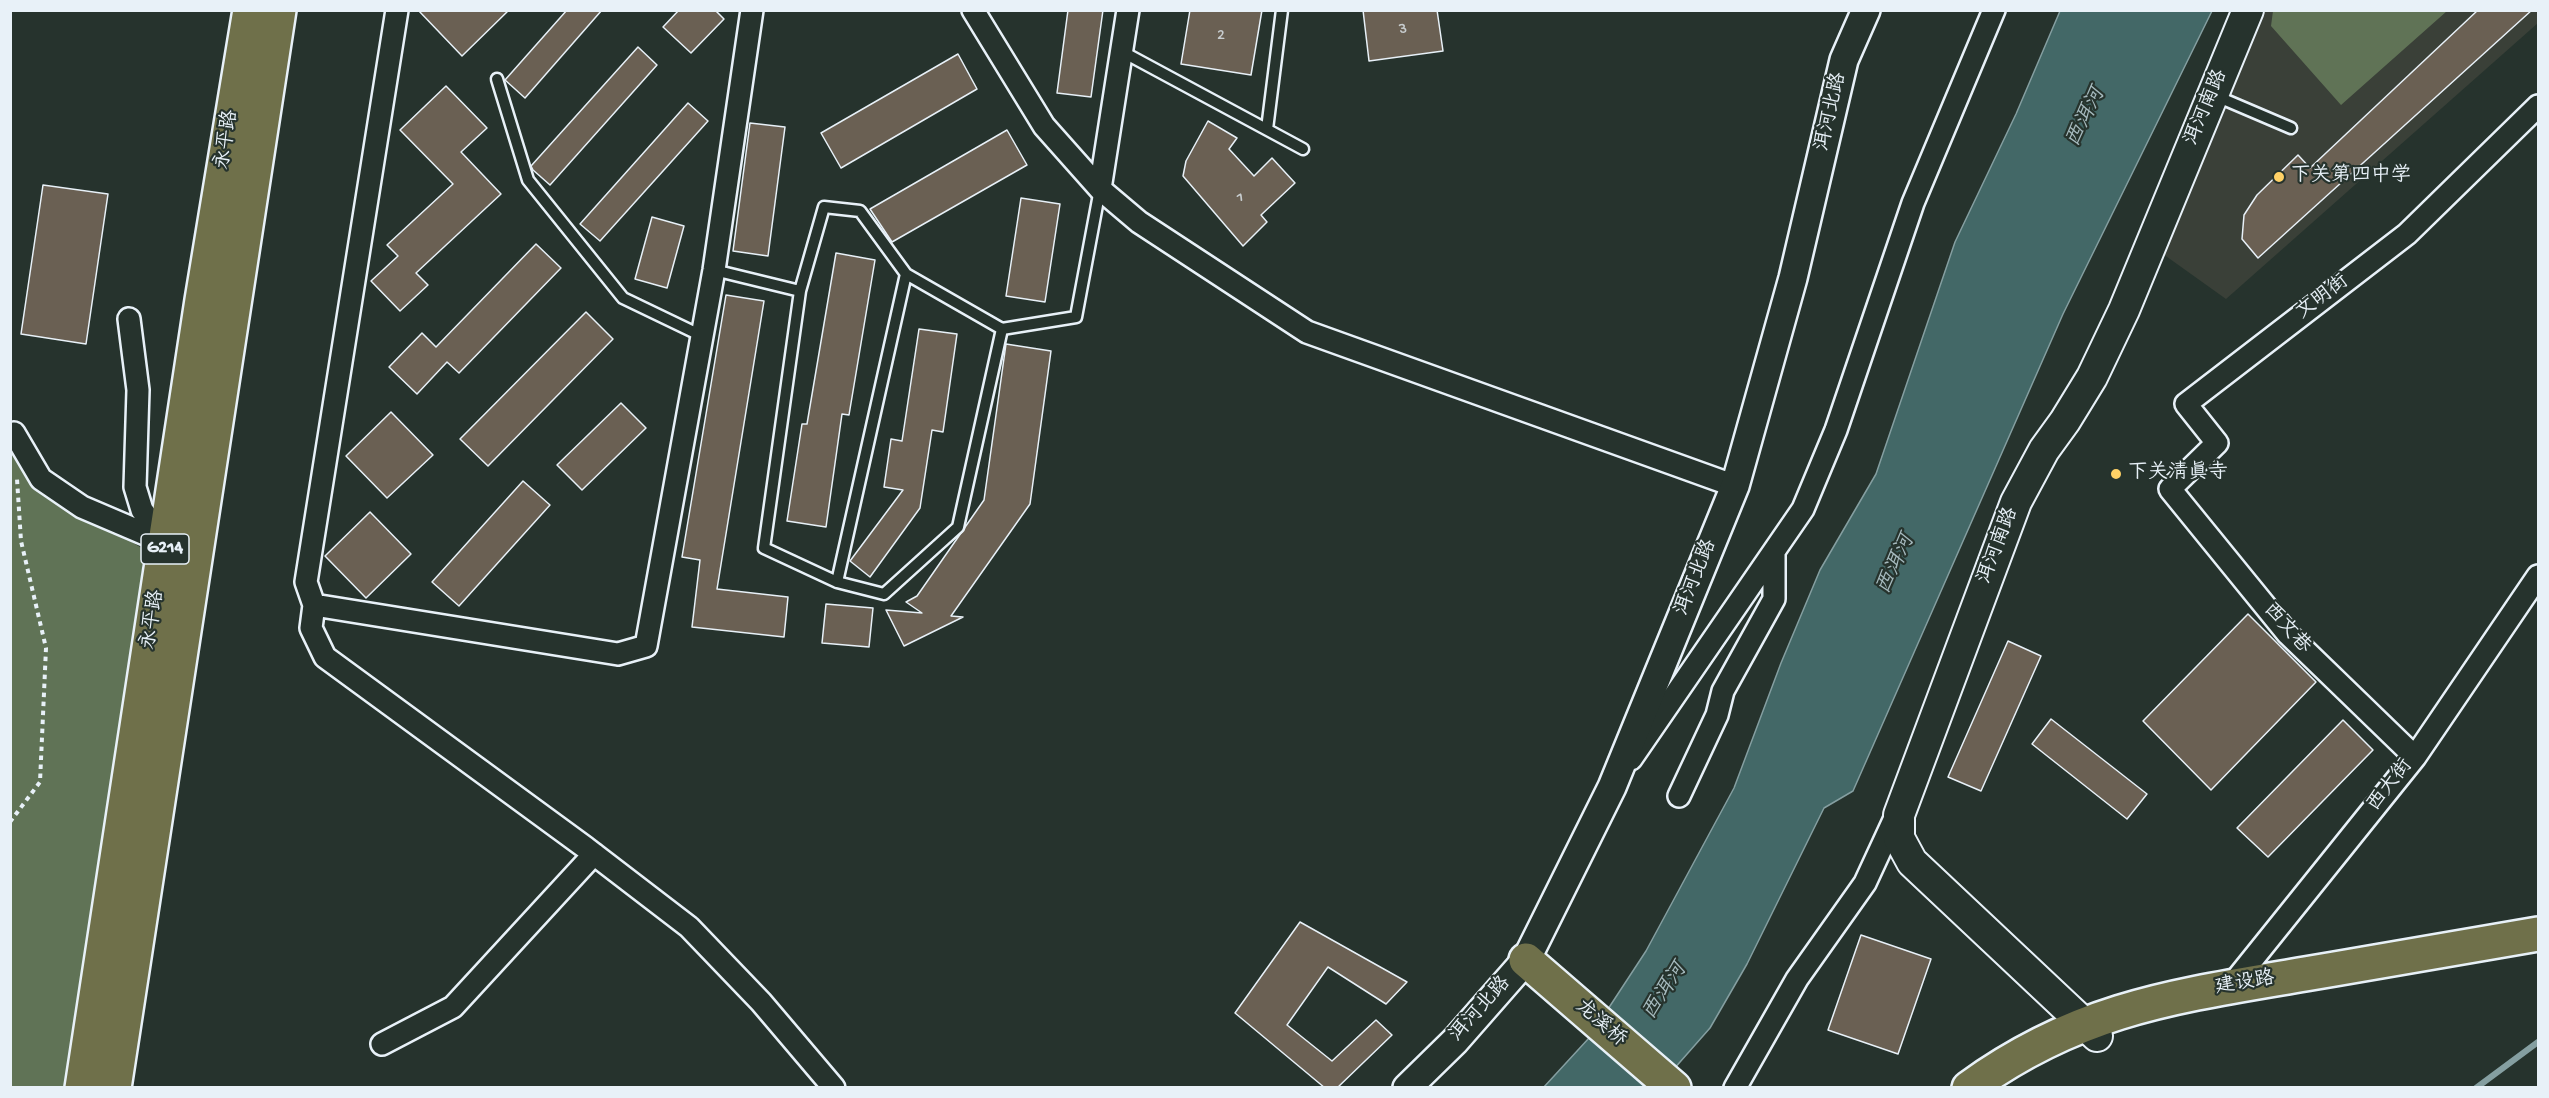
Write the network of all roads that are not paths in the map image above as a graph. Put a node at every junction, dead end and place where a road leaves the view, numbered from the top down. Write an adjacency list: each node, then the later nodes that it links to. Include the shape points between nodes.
1 (250, 10): 28 (main road, 永平路 / G214)
2 (279, 10): 45 (main road, 永平路 / G214)
3 (397, 10): 32 (street, via 306,582)
4 (752, 10): 19 (street)
5 (973, 10): 18 (street, via 1044,126)
6 (1128, 10): 11 (street)
7 (1282, 10): 16 (lane)
8 (1866, 10): 26 (street, 洱河北路, via 1844,60 1793,278)
9 (1994, 10): 29 (street, via 1913,203 1836,430 1803,509)
10 (2248, 10): 13 (main road, 洱河南路)
11 (1121, 51): 16 (lane); 18 (street)
12 (497, 79): 24 (lane, via 528,180 623,298)
13 (2213, 95): 15 (lane); 36 (main road, 洱河南路, via 2092,377 2044,450 2016,502)
14 (2538, 106): 27 (street, 文明街, via 2407,234 2186,404 2217,444)
15 (2291, 128)
16 (1267, 129): 17 (lane)
17 (1302, 149)
18 (1100, 189): 23 (lane, via 1076,317); 26 (street, via 1139,222 1307,332)
19 (714, 270): 21 (lane); 24 (street)
20 (906, 274): 21 (lane, via 860,211 824,207); 23 (lane); 31 (lane)
21 (800, 291): 31 (lane, via 764,548)
22 (129, 319): 28 (street, via 138,390 135,488 141,510)
23 (1002, 329): 31 (lane, via 958,527 884,594)
24 (702, 336): 32 (street, via 646,646 618,654)
25 (14, 433): 28 (street, via 41,479 82,507)
26 (1735, 486): 34 (street, 洱河北路)
27 (2170, 489): 33 (street, 西文巷, via 2288,634)
28 (166, 543): 44 (main road, 永平路 / G214)
29 (1774, 552): 34 (street); 35 (street, via 1774,599 1723,691)
30 (2538, 576): 33 (street, 西大街)
31 (837, 582)
32 (314, 605): 37 (street, via 311,628 325,657)
33 (2415, 757): 41 (street, 西大街)
34 (1612, 787): 40 (street, 洱河北路)
35 (1679, 796)
36 (1900, 807): 42 (main road, 洱河南路, via 1899,838 1912,862); 49 (street, via 1865,883 1797,979)
37 (594, 854): 43 (street, via 453,1007); 46 (street, via 689,927 761,1002)
38 (2538, 934): 41 (main road, 建设路)
39 (2538, 951): 42 (main road, 建设路, via 2208,1006)
40 (1526, 960): 47 (street, 洱河北路, via 1455,1041); 48 (main road, 龙溪桥)
41 (2231, 986): 42 (main road, 建设路, via 2139,1005)
42 (2090, 1030): 50 (main road, 建设路, via 2030,1048); 51 (main road, 建设路)
43 (382, 1044)
44 (82, 1088)
45 (114, 1088)
46 (834, 1088)
47 (1407, 1088)
48 (1674, 1088)
49 (1735, 1088)
50 (1969, 1088)
51 (1998, 1088)

